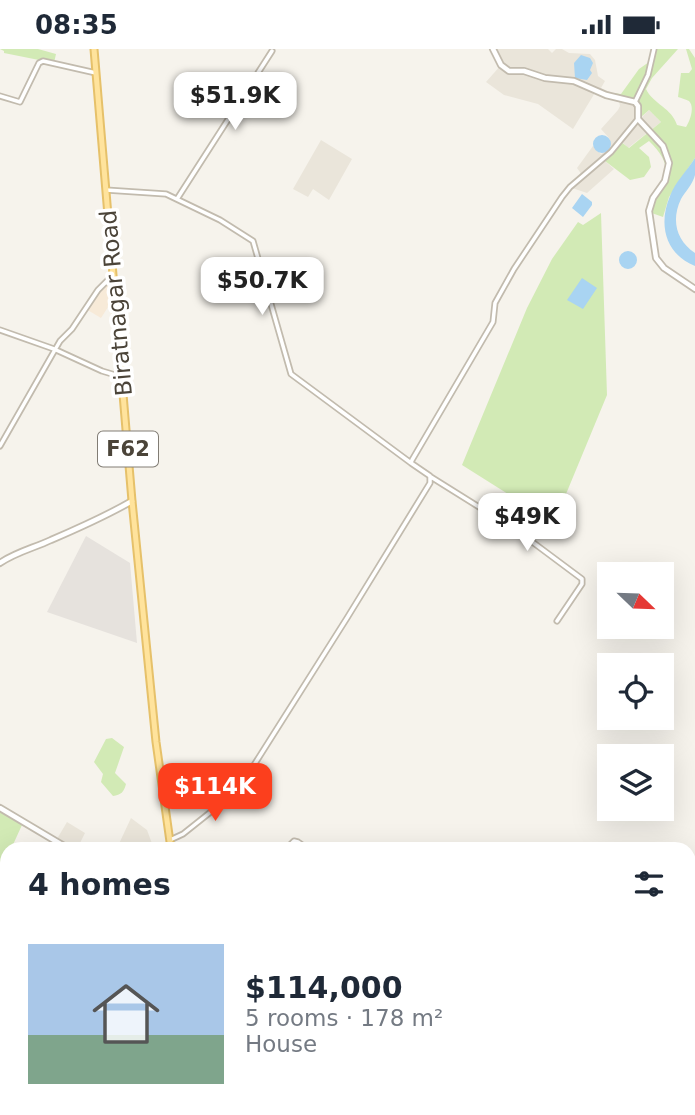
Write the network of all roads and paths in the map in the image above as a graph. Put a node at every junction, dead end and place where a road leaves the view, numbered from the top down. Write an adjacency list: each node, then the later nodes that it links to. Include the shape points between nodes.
1 (94, 49): 5 (main road, Biratnagar Road / F62)
2 (493, 49): 7 (street, via 509,71 574,81)
3 (654, 49): 7 (street)
4 (272, 51): 10 (street)
5 (96, 73): 6 (street, via 43,61 19,102); 9 (main road, Biratnagar Road / F62)
6 (0, 96)
7 (635, 102): 8 (street)
8 (638, 119): 12 (street, via 663,146 669,163 649,211 656,258); 17 (street, via 601,162 570,187 514,269 495,303 494,322)
9 (106, 190): 10 (street, via 157,192); 11 (main road, Biratnagar Road / F62)
10 (177, 199): 17 (street, via 253,241 294,378)
11 (114, 275): 14 (street); 15 (main road, Biratnagar Road / F62)
12 (695, 289)
13 (0, 330): 14 (street)
14 (54, 349): 15 (street); 16 (street)
15 (122, 377): 19 (main road, Biratnagar Road / F62)
16 (0, 446)
17 (411, 463): 18 (street)
18 (429, 476): 21 (street, via 519,532 582,579); 23 (street, via 430,483 242,784)
19 (132, 501): 20 (street); 23 (main road, Biratnagar Road / F62)
20 (0, 563)
21 (557, 621)
22 (0, 808): 24 (street)
23 (170, 840)
24 (57, 842)

